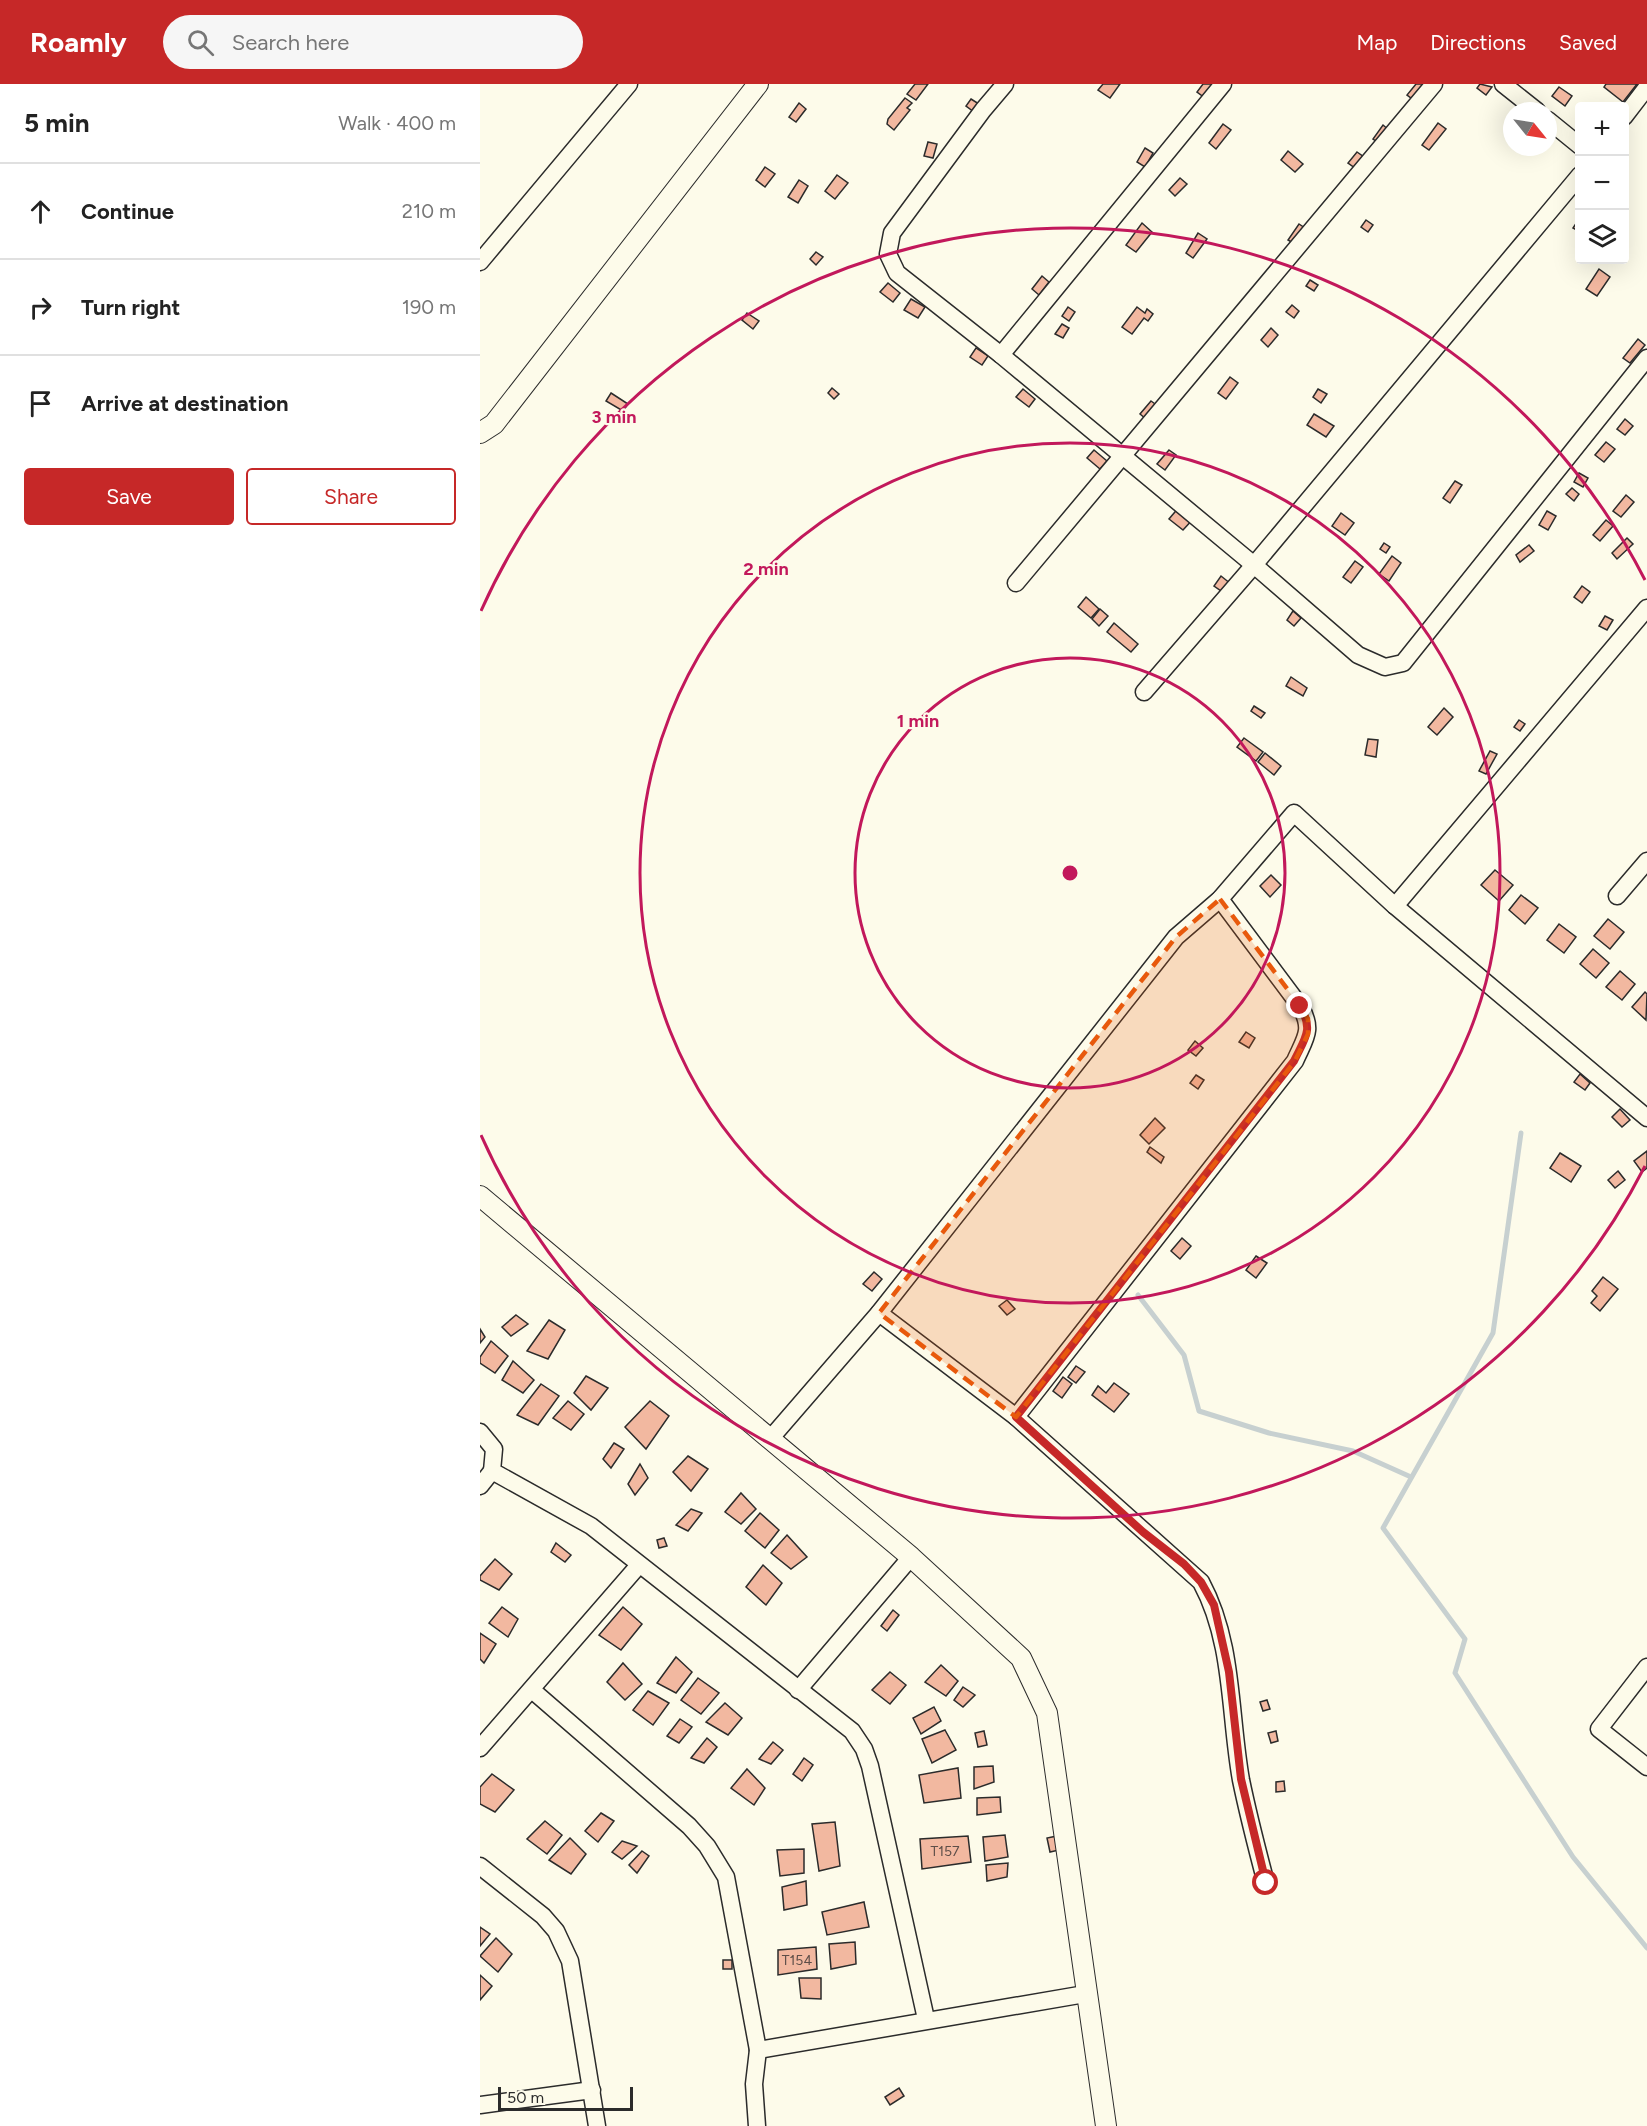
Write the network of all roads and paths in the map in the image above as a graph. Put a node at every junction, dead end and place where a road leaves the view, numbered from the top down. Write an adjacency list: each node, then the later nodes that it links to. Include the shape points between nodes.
1 (629, 84): 13 (street)
2 (758, 84): 16 (street, via 494,424)
3 (1005, 84): 14 (street, via 892,233 888,254 897,273)
4 (1223, 84): 14 (street)
5 (1434, 84): 17 (street)
6 (1503, 84): 8 (street)
7 (1647, 87): 9 (street)
8 (1526, 102)
9 (1629, 110)
10 (1557, 127): 11 (street)
11 (1575, 142)
12 (1575, 181): 18 (street)
13 (480, 262)
14 (1001, 355): 17 (street)
15 (1647, 358): 18 (street, via 1402,663 1385,667 1358,656)
16 (480, 433)
17 (1123, 457): 18 (street); 19 (street)
18 (1254, 565): 21 (street)
19 (1016, 583)
20 (1647, 608): 25 (street)
21 (1144, 692)
22 (1647, 861): 23 (street)
23 (1617, 896)
24 (1220, 899): 25 (street, via 1294,813); 28 (street, via 1176,937); 29 (street, via 1300,1006 1308,1019 1308,1034 1294,1061)
25 (1395, 906): 26 (street)
26 (1647, 1118)
27 (480, 1196): 31 (street)
28 (879, 1313): 29 (street); 31 (street)
29 (1016, 1417): 42 (street, via 1184,1564 1201,1582 1214,1605 1229,1672 1241,1779)
30 (480, 1432): 32 (street, via 495,1449)
31 (770, 1439): 34 (street)
32 (492, 1471): 33 (street); 35 (street, via 591,1526)
33 (480, 1486)
34 (911, 1557): 38 (street); 43 (street, via 1021,1658 1047,1713)
35 (639, 1565): 37 (street); 38 (street)
36 (1647, 1667): 40 (street, via 1599,1730)
37 (532, 1690): 39 (street); 45 (street, via 707,1846 726,1877)
38 (798, 1690): 44 (street, via 852,1731 864,1749)
39 (480, 1748)
40 (1647, 1767)
41 (480, 1866): 46 (street, via 556,1931 570,1961)
42 (1266, 1883)
43 (1085, 1994): 44 (street); 50 (street)
44 (926, 2019): 45 (street)
45 (758, 2050): 49 (street, via 754,2084)
46 (592, 2090): 47 (street); 48 (street)
47 (480, 2105)
48 (597, 2126)
49 (757, 2126)
50 (1106, 2126)

